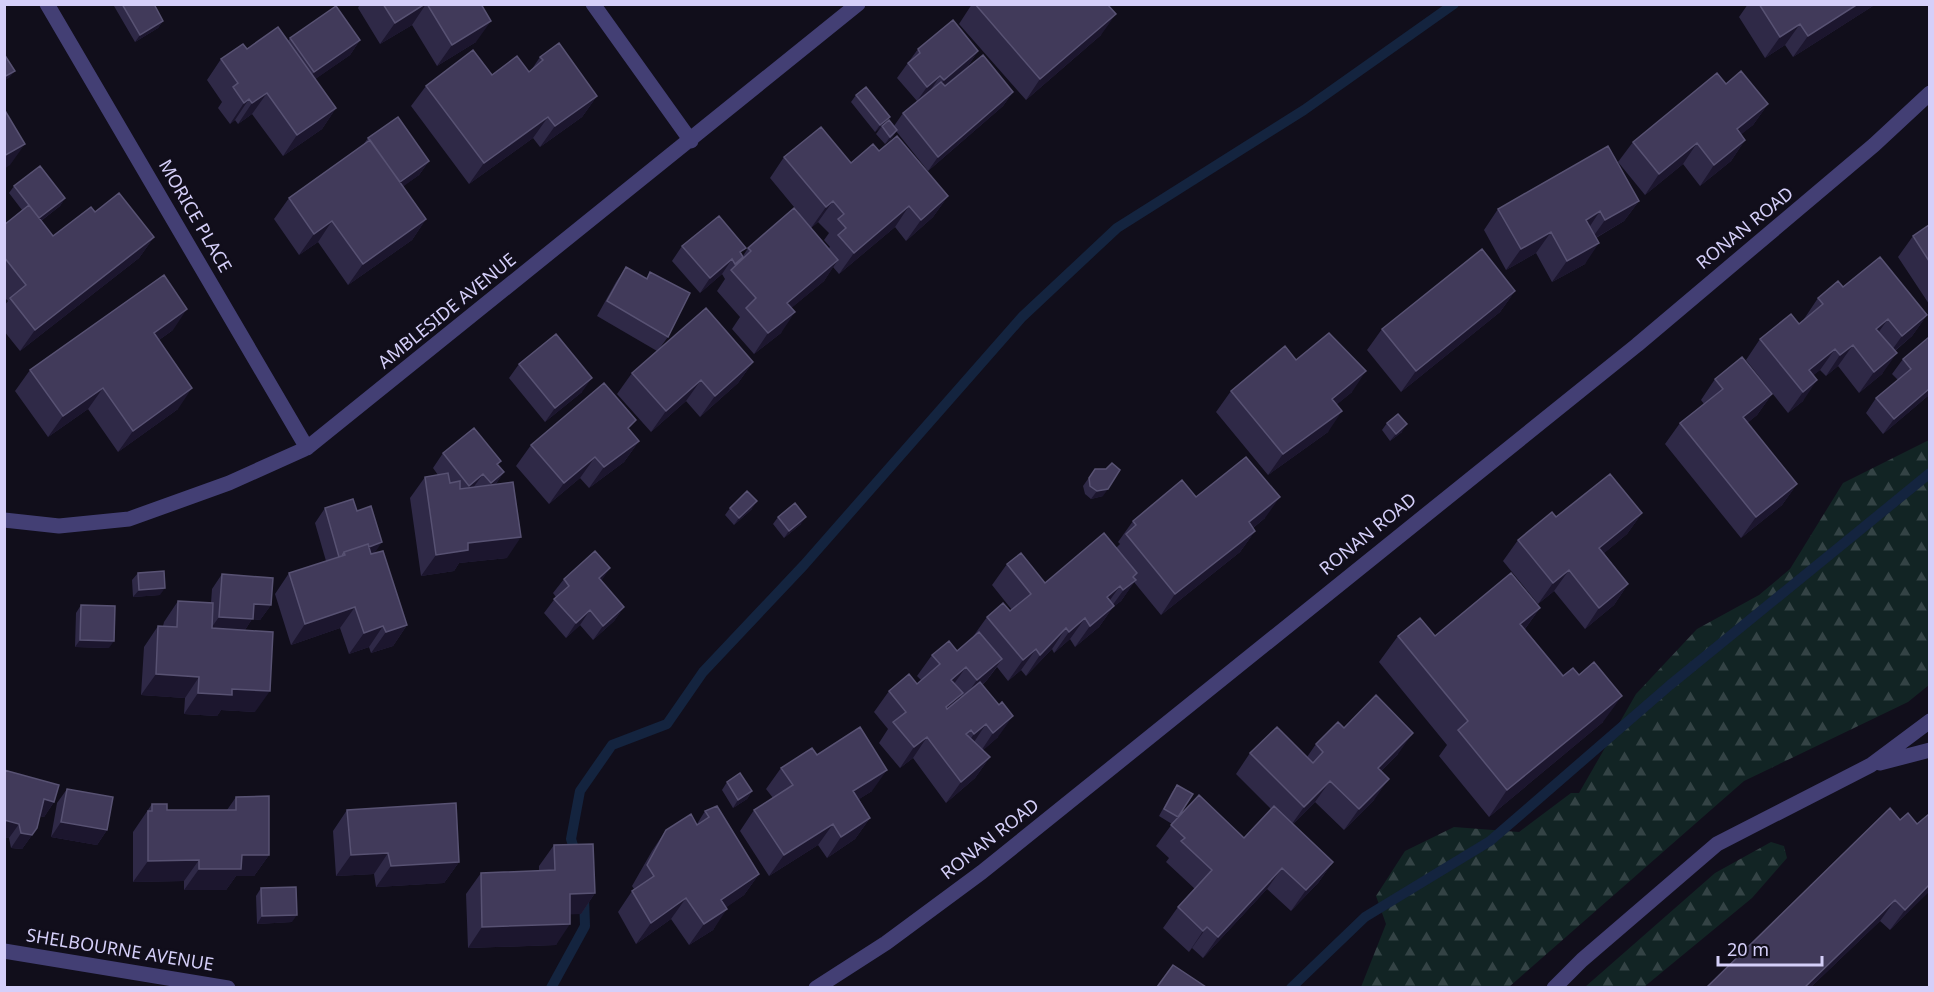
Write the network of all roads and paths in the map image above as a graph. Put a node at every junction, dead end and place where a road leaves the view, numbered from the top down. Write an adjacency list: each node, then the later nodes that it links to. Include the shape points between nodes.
1 (47, 4): 6 (street, MORICE PLACE)
2 (593, 4): 5 (street)
3 (858, 4): 5 (street, AMBLESIDE AVENUE)
4 (1929, 93): 13 (street, RONAN ROAD, via 1874,145 1637,345 982,872 886,943)
5 (691, 141): 6 (street, AMBLESIDE AVENUE)
6 (307, 448): 7 (street, AMBLESIDE AVENUE, via 229,483 129,519 59,526)
7 (4, 520)
8 (1929, 720): 10 (street)
9 (1929, 750): 10 (street)
10 (1871, 765): 14 (street, via 1717,844)
11 (4, 951): 12 (street, SHELBOURNE AVENUE)
12 (228, 987)
13 (816, 987)
14 (1554, 987)

